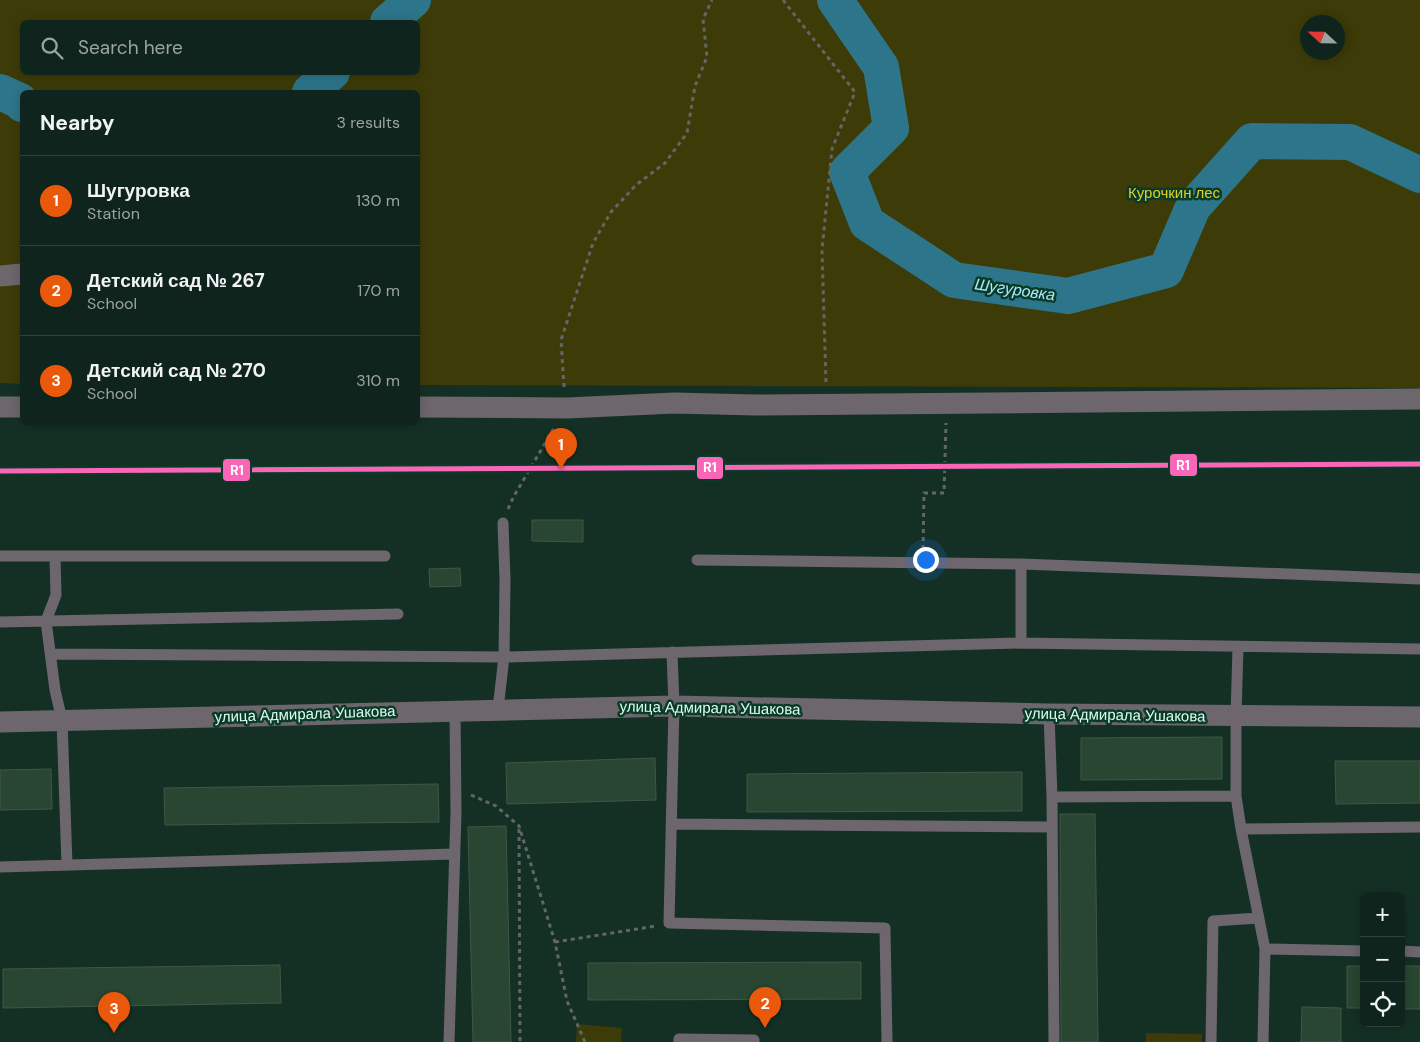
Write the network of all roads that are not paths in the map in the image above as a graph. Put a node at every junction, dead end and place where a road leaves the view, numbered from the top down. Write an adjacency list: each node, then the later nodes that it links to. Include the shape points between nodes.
1 (20, 274): 2 (street)
2 (0, 276)
3 (1420, 399): 6 (street)
4 (0, 407): 5 (street)
5 (20, 407)
6 (420, 407)
7 (503, 523): 22 (lane)
8 (0, 556): 9 (lane)
9 (55, 556): 10 (lane); 15 (lane, via 56,595)
10 (385, 556)
11 (697, 560): 12 (lane)
12 (1021, 564): 13 (lane); 17 (lane)
13 (1420, 579)
14 (398, 614): 15 (lane)
15 (46, 621): 16 (lane); 21 (lane)
16 (0, 622)
17 (1022, 643): 18 (lane); 20 (lane)
18 (1238, 647): 19 (lane); 27 (lane)
19 (1420, 649)
20 (672, 652): 22 (lane); 23 (lane)
21 (51, 654): 22 (lane); 29 (lane)
22 (504, 657): 24 (lane)
23 (674, 706): 24 (street, улица Адмирала Ушакова); 26 (street, улица Адмирала Ушакова); 33 (lane)
24 (498, 709): 25 (street, улица Адмирала Ушакова)
25 (455, 710): 29 (street, улица Адмирала Ушакова); 37 (lane)
26 (1049, 714): 27 (street, улица Адмирала Ушакова); 32 (lane)
27 (1236, 716): 28 (street, улица Адмирала Ушакова); 31 (lane)
28 (1420, 717)
29 (62, 720): 30 (street, улица Адмирала Ушакова); 38 (lane)
30 (0, 722)
31 (1236, 796): 32 (lane); 36 (lane)
32 (1052, 797): 34 (lane)
33 (672, 824): 34 (lane); 48 (lane, via 669,923 885,928)
34 (1052, 827): 49 (lane)
35 (1420, 827): 36 (lane)
36 (1241, 829): 40 (lane)
37 (455, 854): 38 (lane); 45 (lane)
38 (67, 866): 39 (lane)
39 (0, 867)
40 (1258, 918): 41 (lane); 50 (lane, via 1213,921)
41 (1265, 949): 42 (lane); 51 (lane)
42 (1360, 951)
43 (1405, 951): 44 (lane)
44 (1420, 952)
45 (449, 1042)
46 (679, 1042): 47 (lane, via 679,1039)
47 (754, 1042)
48 (887, 1042)
49 (1054, 1042)
50 (1211, 1042)
51 (1263, 1042)

